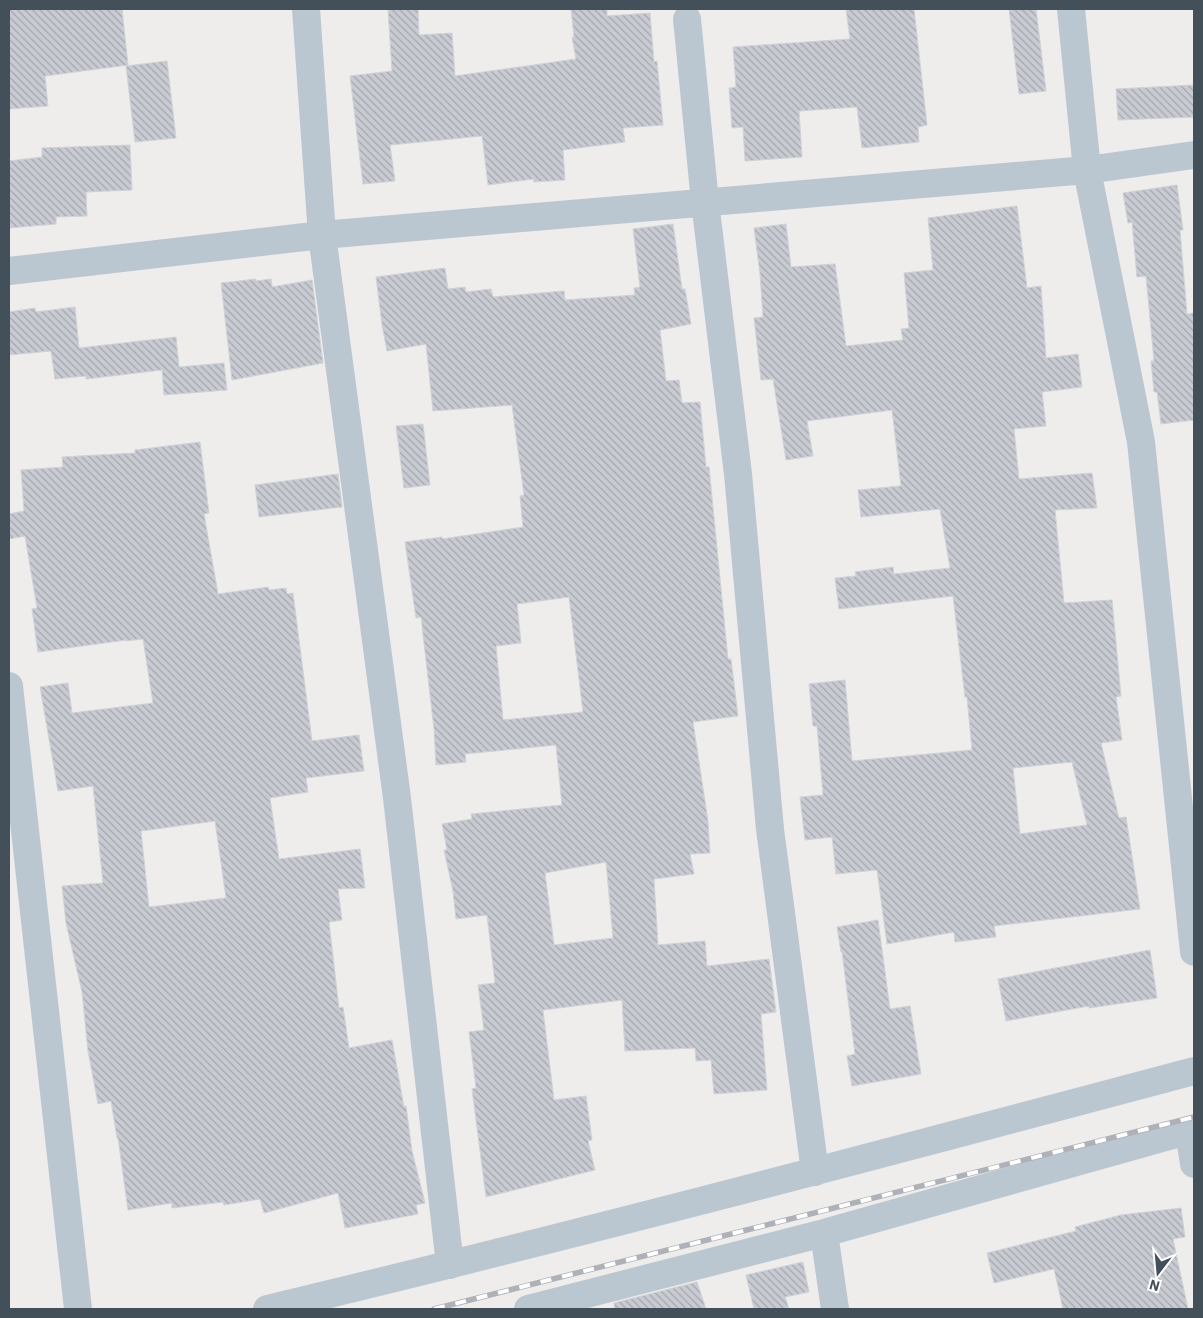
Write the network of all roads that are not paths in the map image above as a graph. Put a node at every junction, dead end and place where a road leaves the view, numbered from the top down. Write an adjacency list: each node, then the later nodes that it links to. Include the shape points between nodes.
1 (306, 9): 7 (street)
2 (1071, 9): 5 (street)
3 (687, 19): 6 (street)
4 (1194, 155): 5 (street)
5 (1088, 170): 6 (street); 10 (street, via 1141,442)
6 (705, 202): 7 (street); 14 (street, via 738,474 770,829)
7 (322, 235): 8 (street); 16 (street, via 397,798)
8 (9, 272)
9 (9, 686): 17 (street)
10 (1194, 952)
11 (1194, 1071): 14 (street)
12 (1192, 1130): 13 (street); 15 (street)
13 (1194, 1164)
14 (815, 1172): 16 (street)
15 (824, 1233): 19 (street); 20 (street)
16 (450, 1265): 18 (street)
17 (78, 1309)
18 (267, 1309)
19 (528, 1309)
20 (835, 1309)

